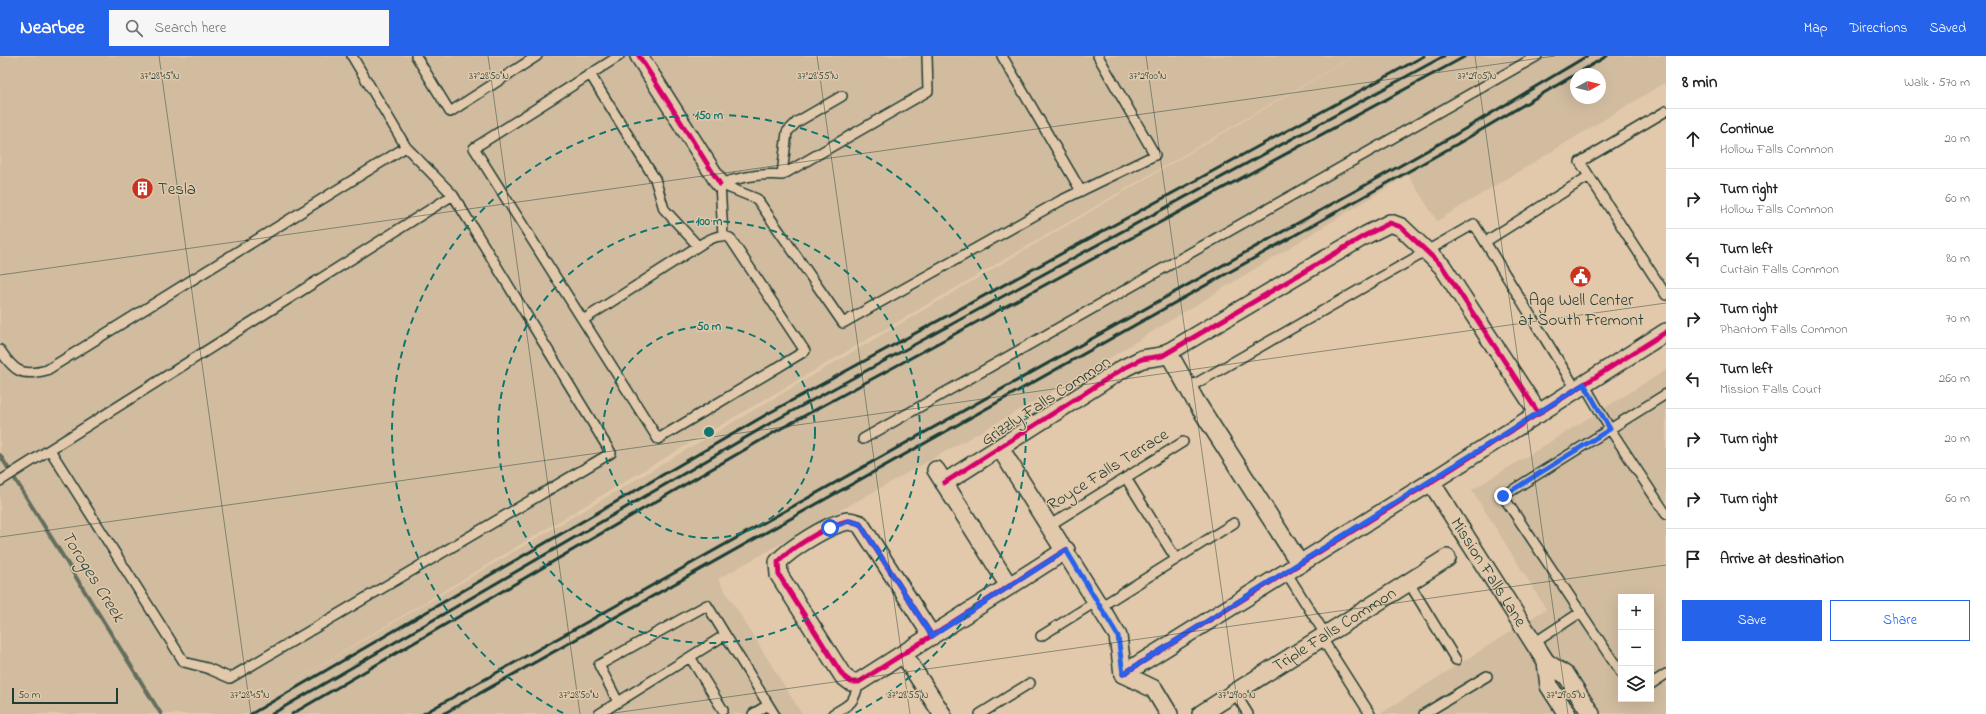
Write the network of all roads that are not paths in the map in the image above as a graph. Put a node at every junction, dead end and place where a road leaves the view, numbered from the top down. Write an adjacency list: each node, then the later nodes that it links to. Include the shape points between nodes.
1 (352, 56): 13 (lane)
2 (416, 56): 3 (lane, via 450,112)
3 (537, 56)
4 (619, 56): 10 (lane)
5 (639, 56): 16 (street)
6 (927, 56): 14 (lane, via 928,91)
7 (1002, 56): 17 (lane)
8 (1098, 56): 17 (lane, via 1155,155)
9 (1537, 56): 33 (lane)
10 (590, 74): 21 (lane, via 655,179 664,209); 24 (lane, via 474,148)
11 (842, 96): 14 (lane, via 797,122 787,132)
12 (1666, 111): 15 (lane, via 1580,162)
13 (406, 147): 18 (lane); 26 (lane, via 47,370 34,374 20,372 10,365)
14 (782, 175): 16 (lane, via 743,176)
15 (1589, 176): 20 (lane); 23 (lane)
16 (720, 184): 17 (lane, via 757,200 843,323); 19 (lane)
17 (1081, 191)
18 (453, 195): 36 (lane); 36 (lane, via 611,453 230,678 184,662)
19 (723, 235): 21 (lane); 24 (lane, via 730,238 805,351 658,439)
20 (1485, 242): 22 (lane, via 1474,224); 28 (lane)
21 (698, 246): 24 (lane)
22 (1427, 251): 27 (street, Grizzly Falls Common, via 1401,227 1390,223); 29 (lane); 31 (street, via 1442,266)
23 (1666, 295)
24 (583, 320)
25 (1666, 332): 28 (street)
26 (0, 350)
27 (1168, 352): 29 (street); 35 (street, Grizzly Falls Common, via 1124,368)
28 (1580, 387): 31 (street); 32 (lane)
29 (1188, 388): 46 (street)
30 (1666, 394): 32 (lane)
31 (1539, 414): 39 (street)
32 (1610, 429): 40 (lane); 50 (lane, via 1503,496)
33 (863, 439)
34 (1183, 442): 37 (lane, Royce Falls Terrace)
35 (1000, 448): 42 (street); 48 (street, Grizzly Falls Common, via 940,476)
36 (50, 450): 38 (lane)
37 (1126, 478): 42 (lane, Royce Falls Terrace); 45 (lane)
38 (0, 481)
39 (1431, 482): 46 (street); 55 (street, Mission Falls Lane)
40 (1666, 514)
41 (1234, 523): 45 (lane)
42 (1050, 526): 43 (street)
43 (1066, 550): 48 (street); 49 (street)
44 (1447, 558): 47 (street, Triple Falls Common)
45 (1176, 559): 49 (lane)
46 (1293, 568): 54 (lane); 61 (street)
47 (1409, 583): 54 (street, Triple Falls Common); 58 (lane)
48 (1009, 586): 52 (street)
49 (1098, 604): 53 (lane); 61 (street, via 1118,636)
50 (1580, 612): 55 (lane); 60 (lane)
51 (725, 635): 57 (lane); 68 (lane, via 707,605 599,665); 69 (lane)
52 (932, 636): 56 (street); 64 (street, via 860,524 849,521 830,528 788,552 778,562 779,575 843,676 851,682)
53 (1041, 636)
54 (1323, 636): 67 (street, Triple Falls Common); 80 (lane)
55 (1534, 643): 59 (street, Mission Falls Lane)
56 (904, 655): 64 (street); 75 (street)
57 (690, 657): 68 (lane); 70 (lane)
58 (1456, 660)
59 (1546, 662): 82 (street, Mission Falls Lane, via 1549,686); 83 (street, Mission Falls Lane, via 1567,676)
60 (1618, 669)
61 (1123, 674): 77 (street, via 1154,689)
62 (1666, 674): 65 (lane)
63 (1487, 676): 81 (lane)
64 (859, 682): 74 (lane, via 852,703)
65 (1654, 682)
66 (1030, 683): 76 (lane)
67 (1235, 693): 78 (street, Triple Falls Common); 79 (lane)
68 (618, 702): 71 (lane)
69 (768, 705): 72 (lane); 73 (lane)
70 (723, 710)
71 (599, 714)
72 (753, 714)
73 (774, 714)
74 (833, 714)
75 (942, 714)
76 (980, 714)
77 (1169, 714)
78 (1201, 714)
79 (1248, 714)
80 (1370, 714)
81 (1424, 714)
82 (1567, 714)
83 (1591, 714)

